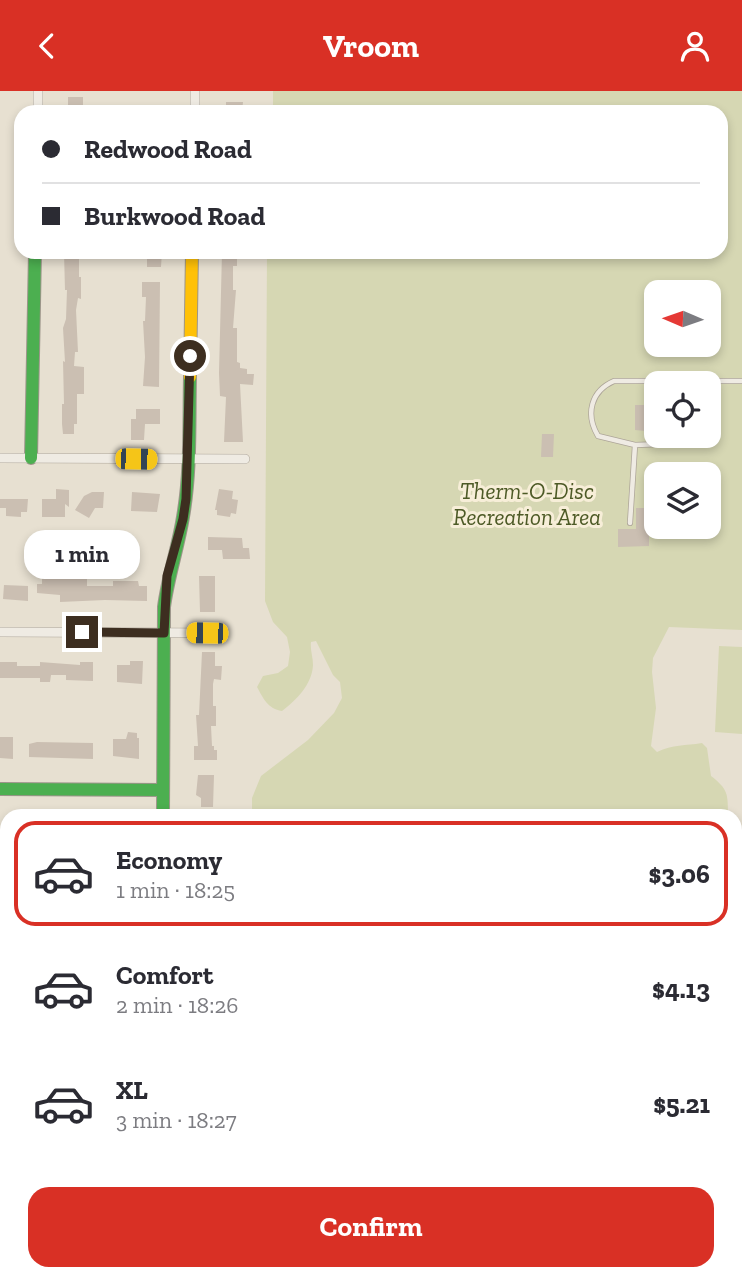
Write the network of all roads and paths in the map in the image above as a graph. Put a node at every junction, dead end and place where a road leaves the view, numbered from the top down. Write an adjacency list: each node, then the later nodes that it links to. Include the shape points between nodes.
1 (35, 259): 9 (street)
2 (192, 259): 11 (street)
3 (742, 380): 5 (lane)
4 (644, 381): 6 (lane, via 614,381 603,386 592,406 598,436)
5 (721, 381)
6 (635, 445): 7 (lane); 12 (lane)
7 (644, 445)
8 (0, 458): 9 (street)
9 (31, 458): 11 (street)
10 (245, 459): 11 (street)
11 (189, 460): 14 (street, via 183,519 167,576)
12 (630, 523)
13 (0, 632): 14 (street)
14 (164, 633): 15 (street); 17 (street)
15 (221, 633)
16 (0, 789): 17 (street)
17 (163, 790): 18 (street)
18 (163, 809)

